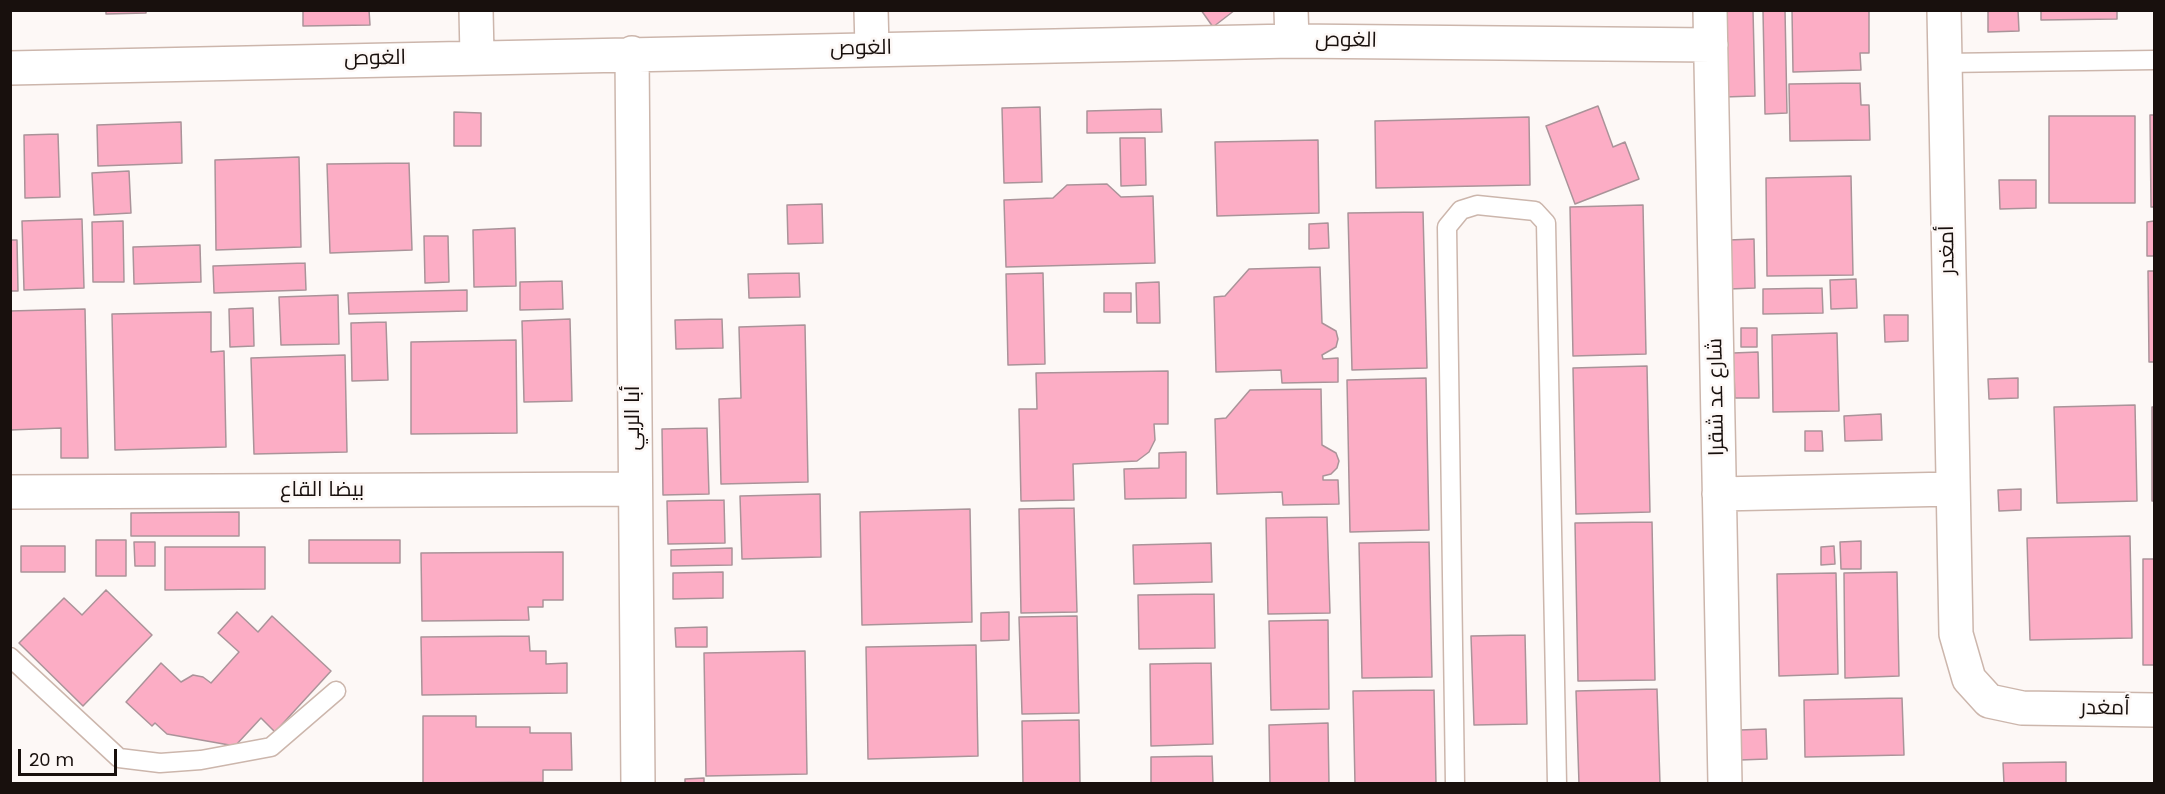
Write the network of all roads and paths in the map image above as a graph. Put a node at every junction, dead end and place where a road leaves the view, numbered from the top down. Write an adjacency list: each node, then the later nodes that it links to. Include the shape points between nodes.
1 (476, 10): 9 (street)
2 (871, 10): 7 (street)
3 (1710, 10): 6 (street, شارع عد شقرا)
4 (1944, 10): 11 (street, أمغدر)
5 (1292, 26): 6 (street, الغوص); 7 (street, الغوص)
6 (1711, 45): 16 (street, شارع عد شقرا)
7 (872, 48): 8 (street, الغوص)
8 (633, 53): 9 (street, الغوص); 13 (street, أبا الربي)
9 (477, 56): 12 (street, الغوص)
10 (2154, 60): 11 (lane)
11 (1945, 63): 14 (street, أمغدر)
12 (10, 68)
13 (634, 489): 15 (street, بيضا القاع); 20 (street, أبا الربي)
14 (1953, 489): 16 (street); 19 (street, أمغدر, via 1956,634 1969,679 1989,701 2022,708)
15 (10, 492)
16 (1719, 494): 23 (street, شارع عد شقرا)
17 (10, 657): 18 (lane, via 119,758 160,763 271,747)
18 (336, 692)
19 (2154, 710)
20 (638, 783)
21 (1455, 783): 22 (lane, via 1447,227 1461,210 1477,205 1535,211 1546,224)
22 (1557, 783)
23 (1725, 783)

